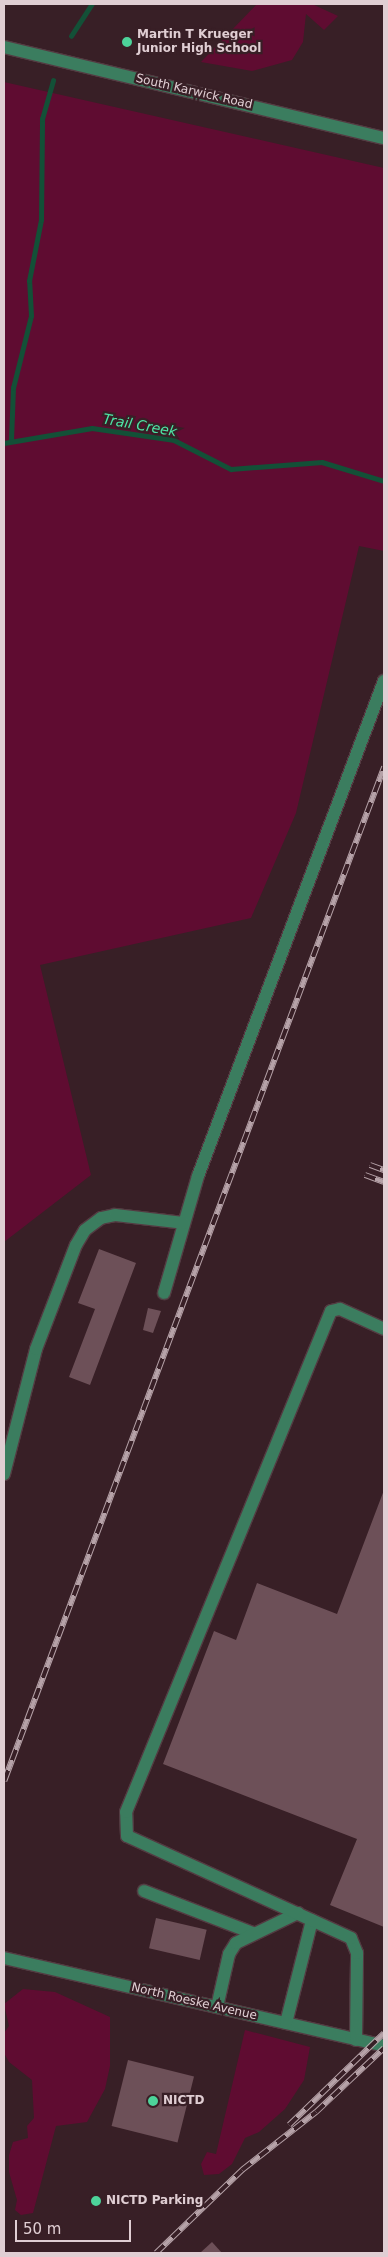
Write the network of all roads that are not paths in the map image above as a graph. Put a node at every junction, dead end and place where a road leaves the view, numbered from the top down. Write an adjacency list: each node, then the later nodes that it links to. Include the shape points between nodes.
1 (4, 47): 2 (street, South Karwick Road)
2 (384, 138)
3 (384, 681): 4 (street, via 201,1168)
4 (184, 1223): 5 (street); 7 (street, via 115,1215 101,1218 85,1230 76,1245 36,1349)
5 (164, 1293)
6 (384, 1329): 9 (street, via 340,1309 331,1311 126,1812 127,1836)
7 (4, 1474)
8 (144, 1891): 11 (street)
9 (298, 1913): 10 (street); 11 (street)
10 (312, 1920): 14 (street); 15 (street, via 351,1938 358,1953)
11 (253, 1933): 13 (street, via 236,1943 229,1954)
12 (4, 1958): 13 (street, North Roeske Avenue)
13 (217, 2008): 14 (street, North Roeske Avenue)
14 (286, 2023): 15 (street, North Roeske Avenue)
15 (356, 2040): 16 (street, North Roeske Avenue)
16 (384, 2046)

